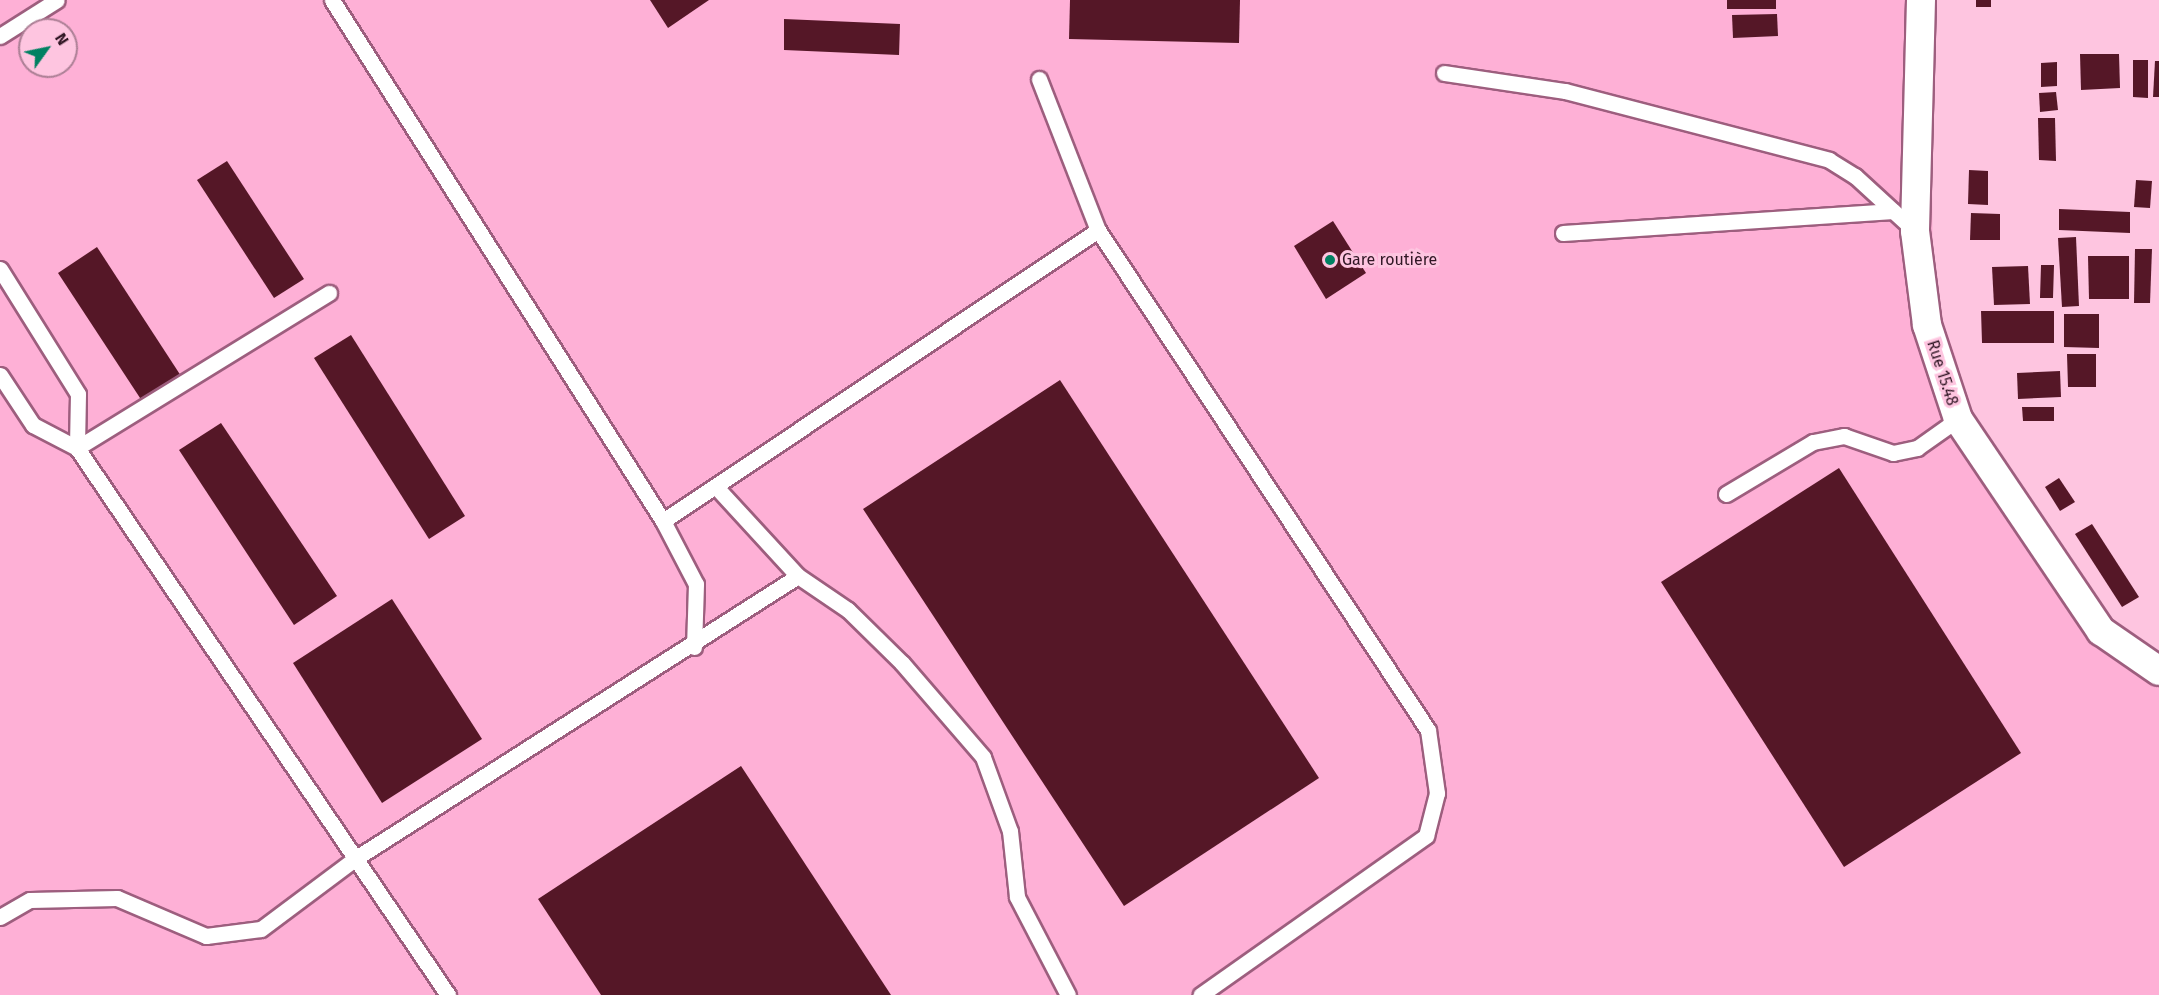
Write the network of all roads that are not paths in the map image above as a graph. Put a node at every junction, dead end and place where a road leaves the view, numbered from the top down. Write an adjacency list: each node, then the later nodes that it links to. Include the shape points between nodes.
1 (57, 0): 4 (lane)
2 (332, 0): 18 (lane)
3 (1921, 0): 9 (street, Rue 15.48)
4 (0, 36)
5 (1444, 73): 7 (lane, via 1565,91 1829,160)
6 (1038, 79): 8 (lane)
7 (1893, 211): 9 (lane); 10 (lane)
8 (1098, 230): 16 (lane); 26 (lane, via 1428,730 1437,793 1426,836)
9 (1915, 231): 14 (street, Rue 15.48, via 1927,325)
10 (1563, 233)
11 (0, 269): 15 (lane, via 78,394)
12 (328, 293): 15 (lane)
13 (0, 375): 15 (lane, via 33,425)
14 (1958, 419): 17 (lane, via 1917,448 1893,453 1844,436 1813,442); 21 (street, Rue 15.48, via 2100,631)
15 (77, 448): 22 (lane)
16 (717, 488): 18 (lane); 19 (lane)
17 (1726, 494)
18 (663, 521): 20 (lane, via 696,584)
19 (798, 576): 20 (lane); 25 (lane, via 848,610 902,663 983,757 1010,831 1017,897)
20 (694, 647): 22 (lane)
21 (2159, 671)
22 (356, 858): 23 (lane, via 261,928 206,936 117,898 30,900); 24 (lane)
23 (0, 917)
24 (448, 995)
25 (1068, 995)
26 (1201, 995)

